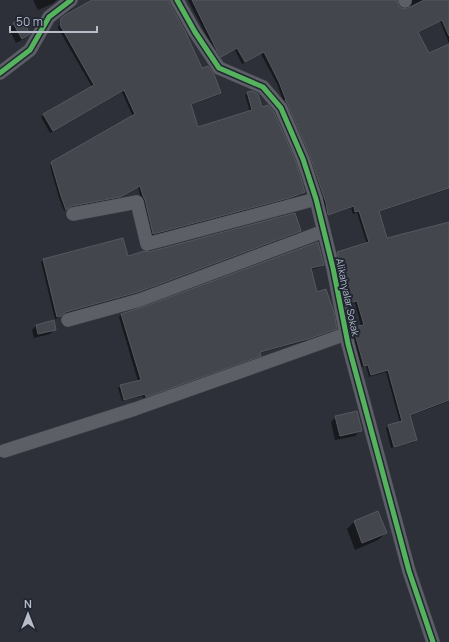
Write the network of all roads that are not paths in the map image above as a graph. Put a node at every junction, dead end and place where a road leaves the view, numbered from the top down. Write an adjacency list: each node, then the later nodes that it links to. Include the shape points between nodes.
1 (71, 0): 3 (street, via 50,17 30,50)
2 (177, 0): 4 (street, Alikahyalar Sokak, via 219,68 263,87 281,108 303,158)
3 (0, 73)
4 (316, 199): 5 (street, via 147,244 137,202); 6 (street, Alikahyalar Sokak)
5 (74, 214)
6 (324, 231): 7 (street, via 140,300); 8 (street, Alikahyalar Sokak)
7 (68, 320)
8 (346, 334): 9 (street, via 135,409); 10 (street, Alikahyalar Sokak, via 409,571)
9 (4, 451)
10 (433, 642)

